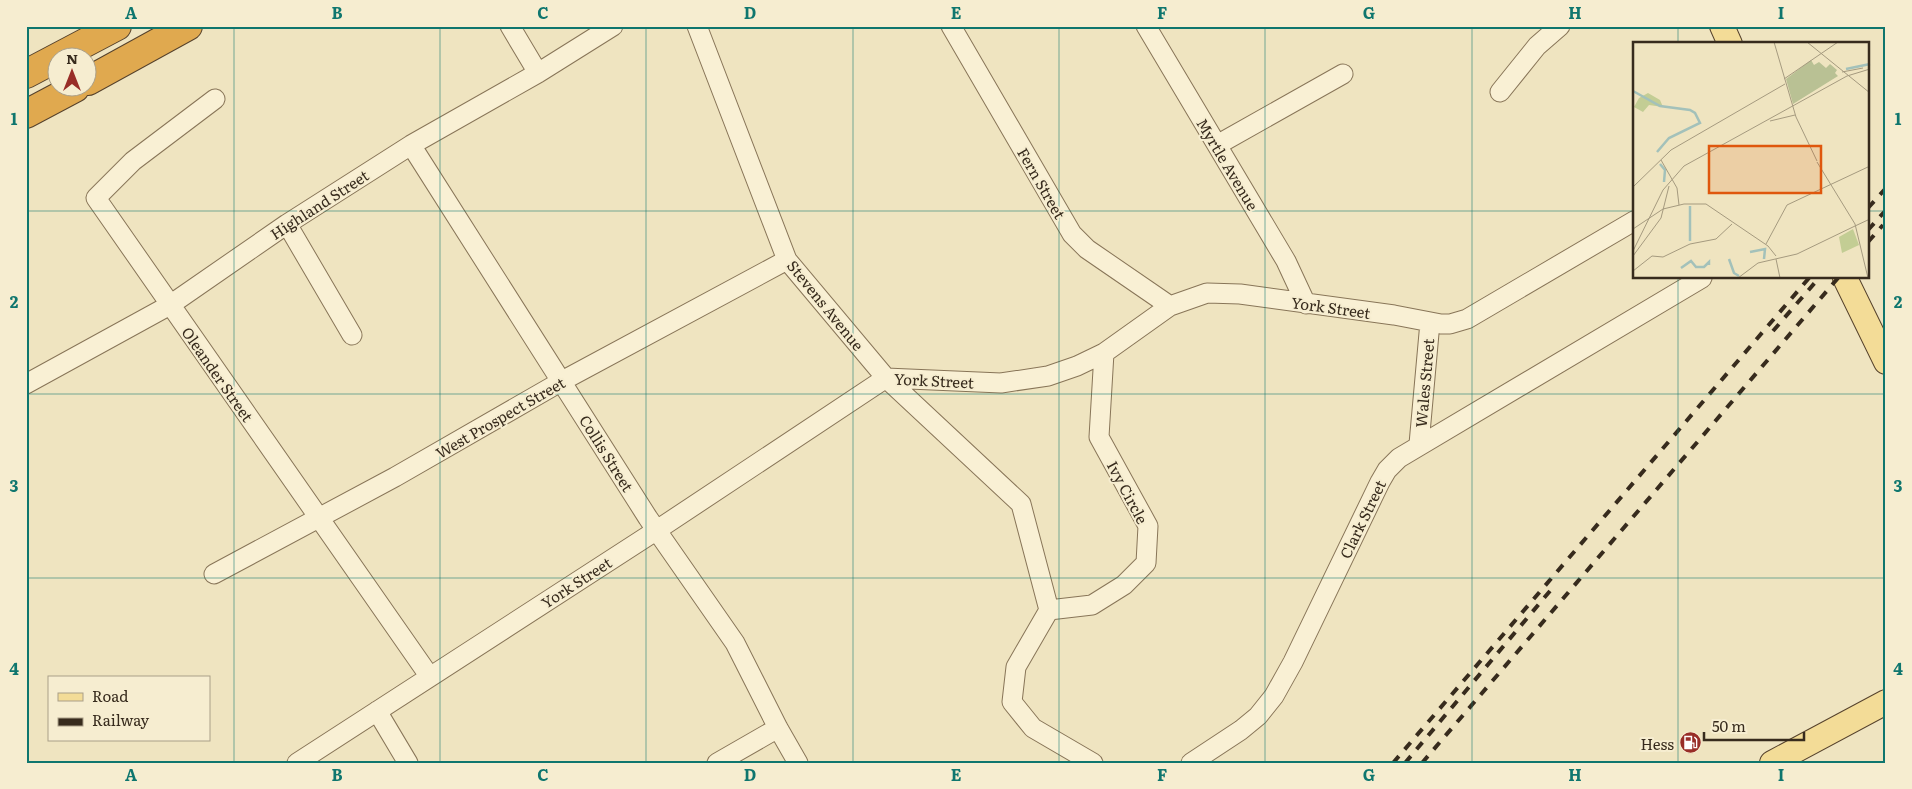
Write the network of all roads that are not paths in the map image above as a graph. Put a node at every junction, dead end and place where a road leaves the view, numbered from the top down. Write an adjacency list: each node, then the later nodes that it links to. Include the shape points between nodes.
1 (117, 26): 12 (highway)
2 (188, 26): 14 (highway)
3 (510, 26): 11 (street)
4 (613, 26): 11 (street, Highland Street)
5 (697, 26): 23 (street, Stevens Avenue)
6 (951, 26): 28 (street, Fern Street, via 1072,234 1087,249)
7 (1146, 26): 20 (street, Myrtle Avenue)
8 (1560, 26): 15 (street, via 1537,46)
9 (1722, 26): 10 (main road)
10 (1729, 42)
11 (538, 73): 19 (street, Highland Street)
12 (26, 74)
13 (1343, 74): 20 (street)
14 (98, 76)
15 (1500, 92)
16 (56, 98): 18 (highway)
17 (216, 99): 27 (street, Oleander Street, via 133,161 96,198)
18 (26, 114)
19 (411, 145): 22 (street, Highland Street); 34 (street, Collis Street)
20 (1217, 145): 26 (street, Myrtle Avenue, via 1286,261)
21 (1633, 222): 29 (street, York Street, via 1467,319 1450,324)
22 (287, 224): 27 (street, Highland Street); 30 (street)
23 (787, 260): 33 (street, Stevens Avenue); 34 (street, West Prospect Street)
24 (1700, 279): 36 (street, Clark Street)
25 (1845, 279): 32 (main road)
26 (1306, 304): 28 (street, York Street, via 1207,293); 29 (street, York Street)
27 (170, 305): 35 (street, Highland Street); 37 (street, Oleander Street)
28 (1170, 306): 31 (street, York Street)
29 (1430, 322): 36 (street, Wales Street)
30 (352, 335)
31 (1104, 353): 33 (street, York Street, via 1077,366 1024,381 978,383); 40 (street, Ivy Circle, via 1099,437 1148,526 1146,563 1124,585 1092,605)
32 (1886, 362)
33 (886, 378): 38 (street, York Street); 40 (street, Stevens Avenue, via 1021,504)
34 (562, 381): 37 (street, West Prospect Street); 38 (street, Collis Street)
35 (26, 384)
36 (1419, 444): 50 (street, Clark Street, via 1399,458 1380,482 1274,696 1241,730)
37 (320, 518): 39 (street, West Prospect Street); 41 (street, Oleander Street)
38 (656, 530): 41 (street, York Street); 44 (street, Collis Street, via 736,643)
39 (214, 574)
40 (1049, 610): 49 (street, via 1016,667 1012,702 1033,728)
41 (430, 677): 43 (street, York Street)
42 (1886, 702): 51 (main road)
43 (377, 711): 45 (street, York Street); 46 (street)
44 (778, 728): 47 (street); 48 (street, Collis Street)
45 (297, 763)
46 (408, 763)
47 (717, 763)
48 (798, 763)
49 (1093, 763)
50 (1191, 763)
51 (1772, 763)

